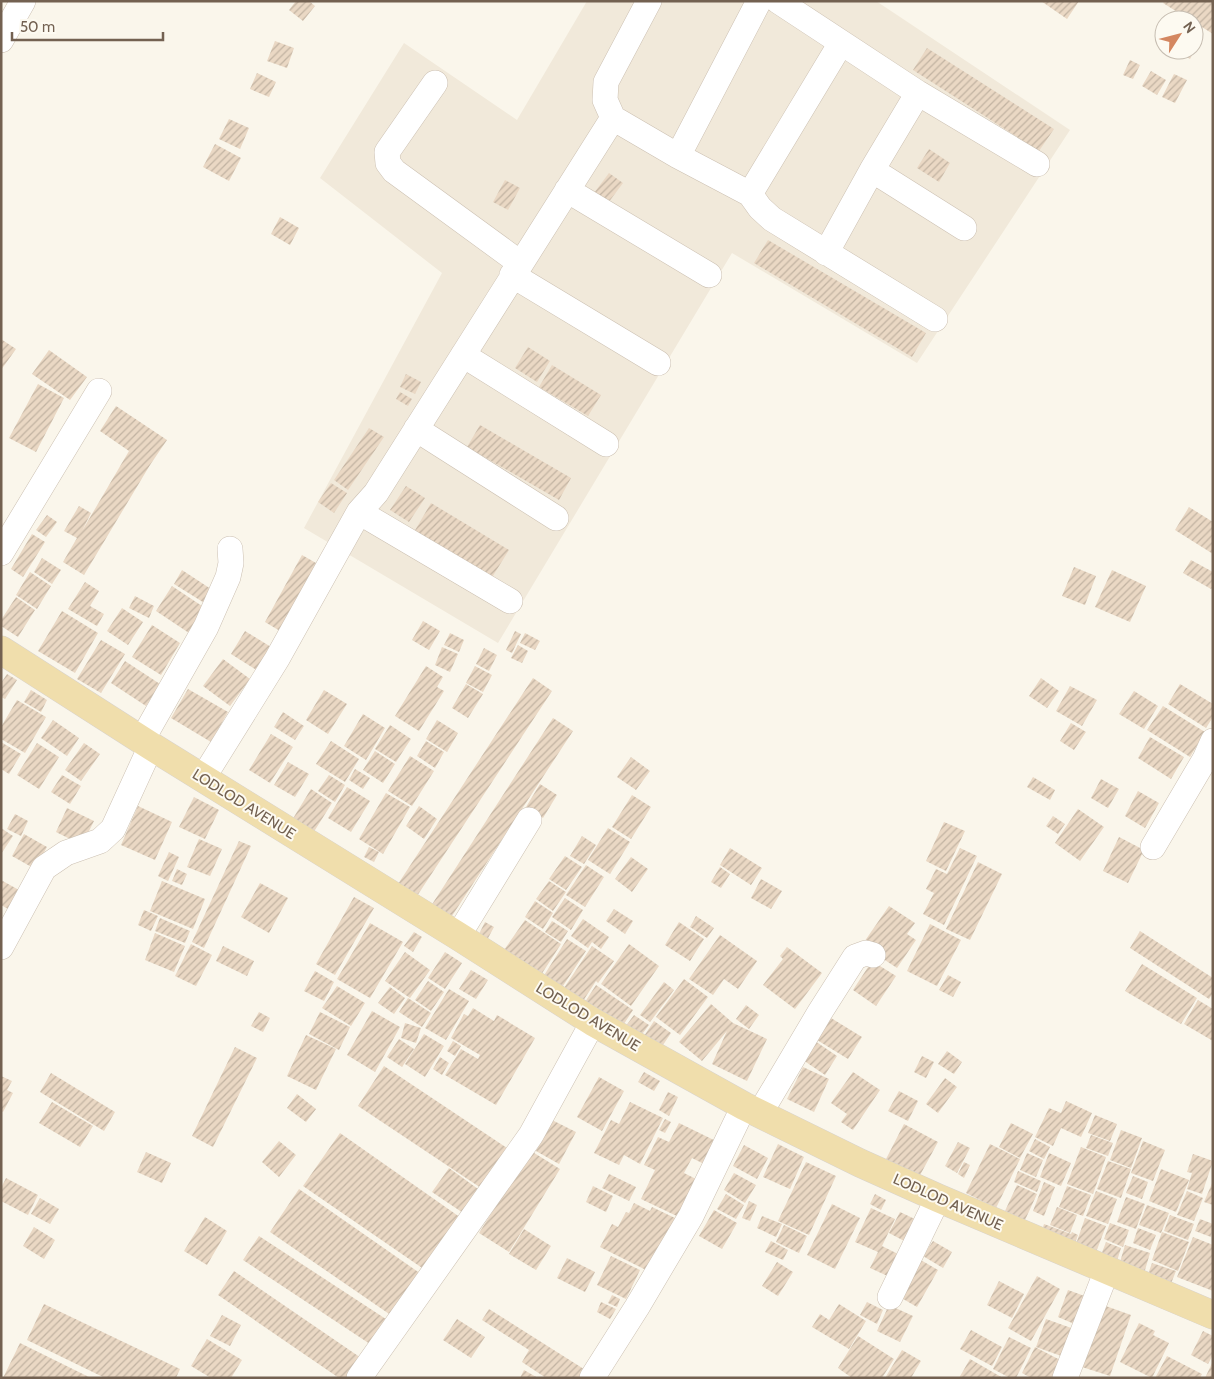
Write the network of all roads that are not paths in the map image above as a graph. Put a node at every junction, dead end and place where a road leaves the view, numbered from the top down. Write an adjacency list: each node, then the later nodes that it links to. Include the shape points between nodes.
1 (24, 1): 5 (street)
2 (649, 1): 9 (street, via 606,82 604,100)
3 (759, 1): 10 (street)
4 (778, 1): 6 (street)
5 (1, 40)
6 (841, 43): 8 (street); 14 (street)
7 (435, 83): 17 (street, via 387,152 388,163)
8 (918, 93): 11 (street); 12 (street)
9 (613, 118): 10 (street); 13 (street)
10 (678, 156): 14 (street)
11 (1037, 164)
12 (872, 170): 15 (street); 16 (street)
13 (567, 190): 17 (street); 18 (street)
14 (750, 194): 16 (street, via 772,219)
15 (964, 228)
16 (826, 253): 19 (street)
17 (516, 269): 20 (street); 21 (street)
18 (710, 275)
19 (935, 319)
20 (463, 355): 23 (street); 24 (street)
21 (658, 363)
22 (99, 392): 28 (street)
23 (416, 429): 25 (street); 26 (street)
24 (606, 444)
25 (366, 516): 29 (street); 33 (street)
26 (556, 518)
27 (230, 549): 31 (street, via 228,577)
28 (1, 552)
29 (510, 601)
30 (1, 650): 31 (main road, LODLOD AVENUE)
31 (146, 743): 33 (main road, LODLOD AVENUE); 37 (street, via 114,829 100,841 66,853 44,868)
32 (1210, 755): 35 (street)
33 (209, 781): 36 (main road, LODLOD AVENUE)
34 (529, 820): 36 (street)
35 (1153, 847)
36 (458, 936): 39 (main road, LODLOD AVENUE)
37 (1, 947)
38 (873, 955): 40 (street, via 866,953 855,958)
39 (593, 1022): 40 (main road, LODLOD AVENUE); 45 (street, via 531,1135)
40 (752, 1109): 41 (main road, LODLOD AVENUE); 46 (street)
41 (938, 1198): 42 (main road, LODLOD AVENUE); 43 (street)
42 (1107, 1270): 44 (main road, LODLOD AVENUE); 47 (street)
43 (890, 1297)
44 (1212, 1314)
45 (359, 1378)
46 (592, 1378)
47 (1065, 1378)

